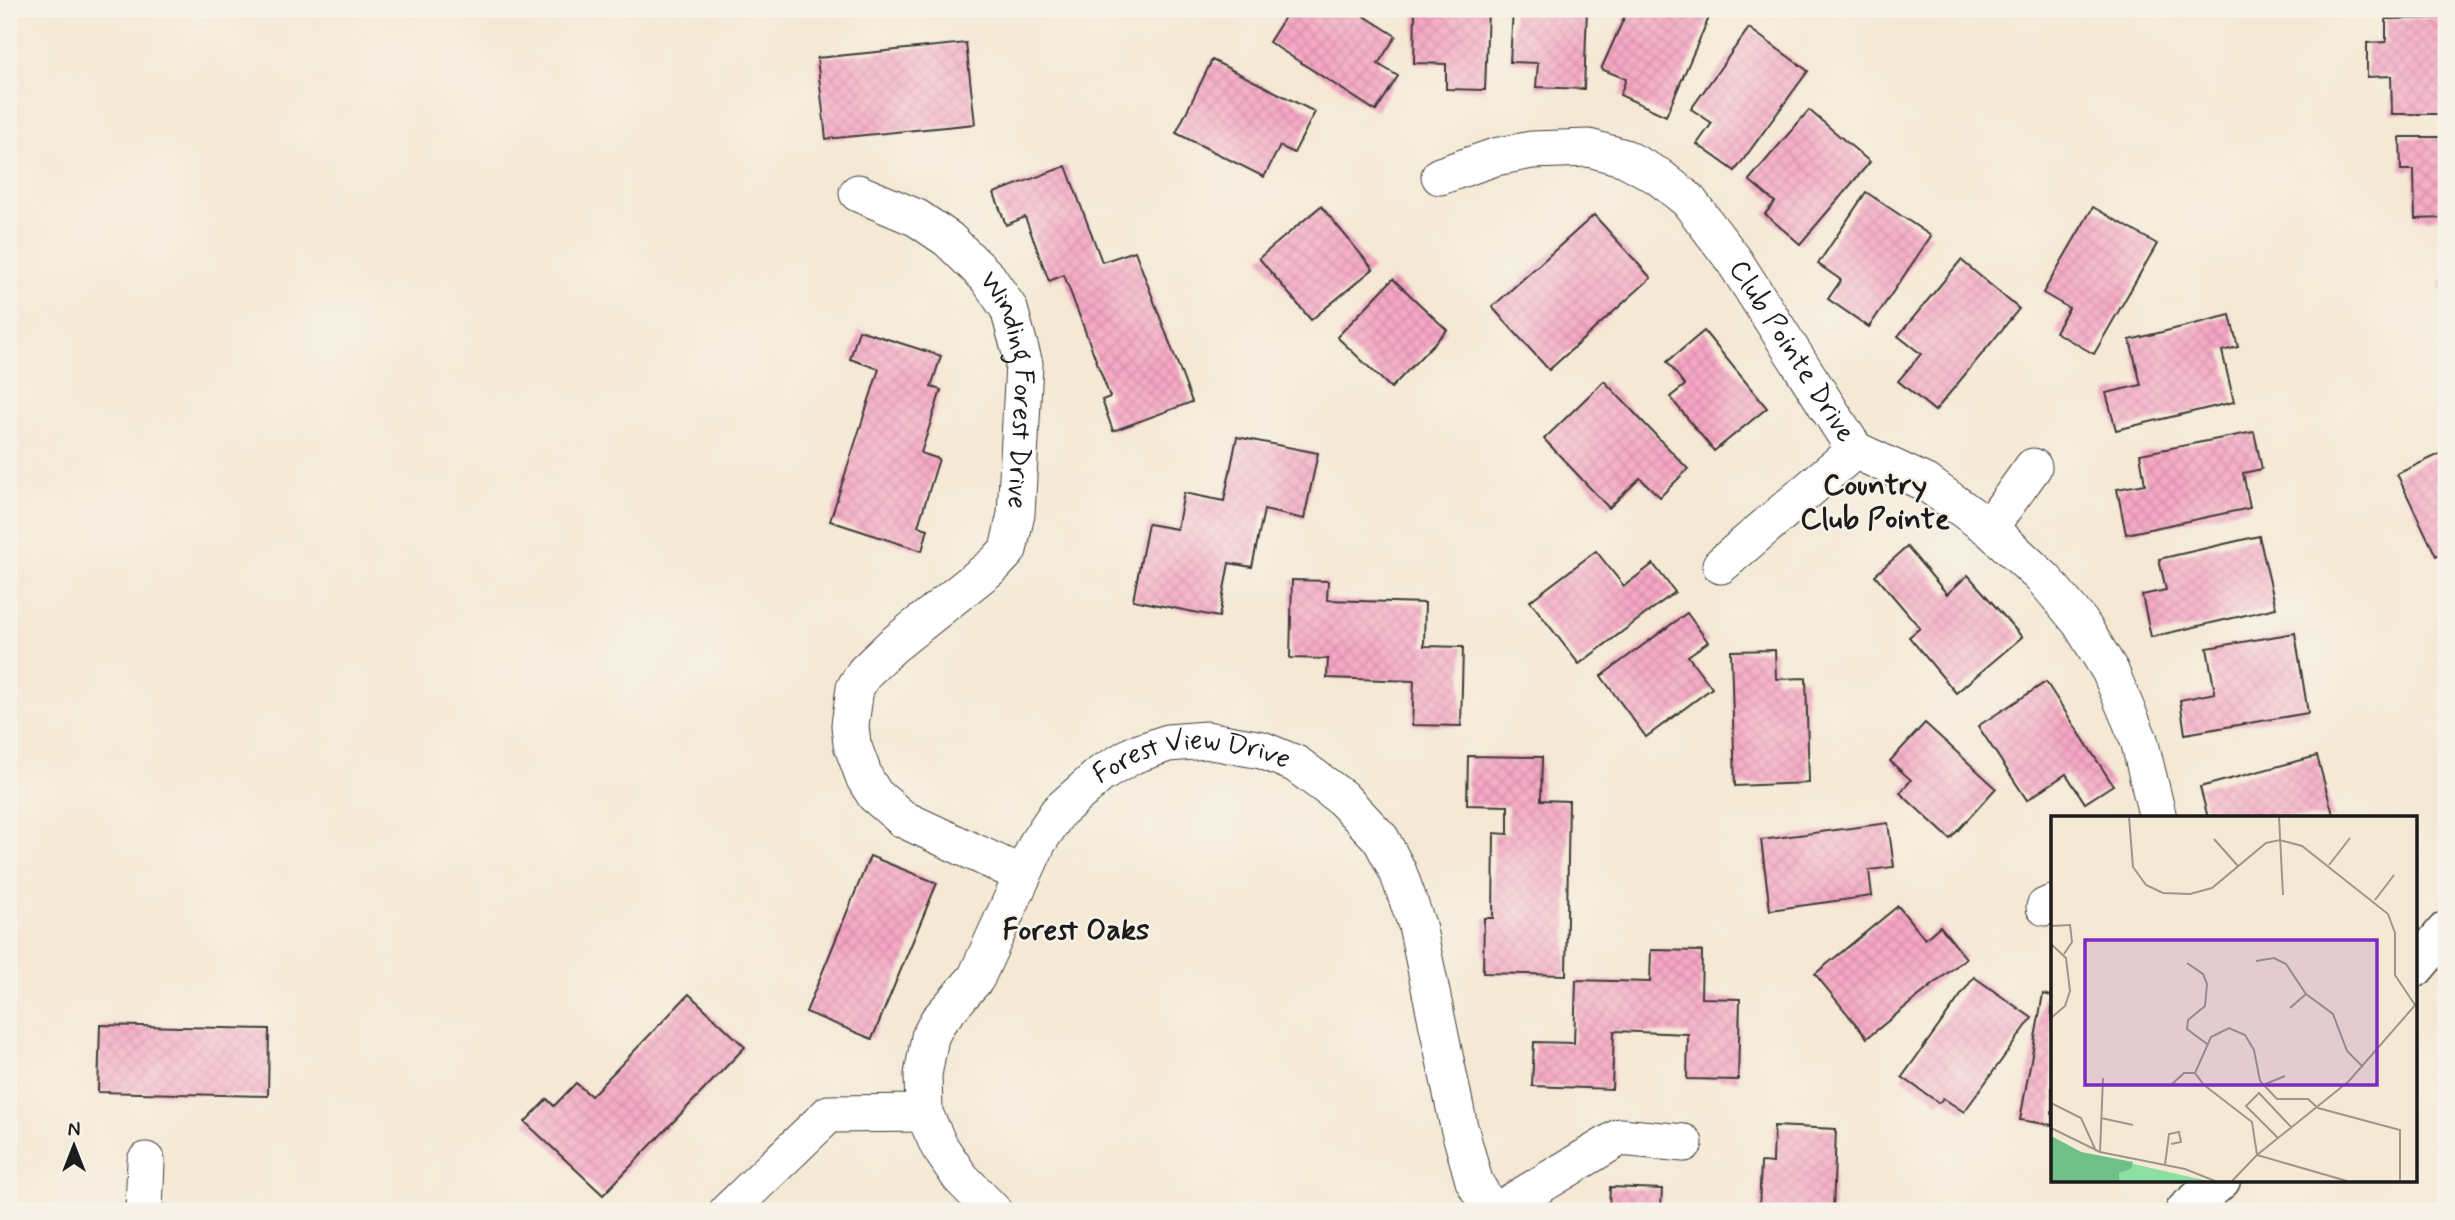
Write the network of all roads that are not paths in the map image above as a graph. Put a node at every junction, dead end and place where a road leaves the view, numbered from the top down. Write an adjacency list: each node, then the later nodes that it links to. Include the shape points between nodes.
1 (1440, 176): 3 (street, Club Pointe Drive, via 1532,150 1589,148 1625,158 1658,176 1688,200 1733,259)
2 (858, 193): 8 (street, Winding Forest Drive, via 917,218 948,239 988,278 1009,309 1024,363 1016,514 1008,550 865,671 855,688 852,744 874,795 903,819)
3 (1855, 450): 5 (street, Club Pointe Drive, via 1928,484); 6 (street)
4 (2033, 467): 5 (street)
5 (1989, 528): 7 (street, Club Pointe Drive, via 2044,579 2080,622 2110,671 2139,740)
6 (1721, 565)
7 (2158, 816)
8 (1023, 875): 11 (street, Forest View Drive, via 976,978 938,1021 930,1037 923,1074); 18 (street, Forest View Drive, via 1058,811 1101,774 1133,755 1168,743 1206,740 1262,750 1296,764 1342,798 1381,839 1398,872 1417,925 1474,1181)
9 (2446, 931): 10 (main road)
10 (2416, 967)
11 (925, 1114): 16 (street, via 829,1114); 17 (street, Forest View Drive, via 953,1167)
12 (1684, 1143): 19 (street, via 1620,1137)
13 (146, 1161): 15 (street)
14 (2219, 1182): 20 (main road)
15 (144, 1211)
16 (728, 1211)
17 (993, 1211)
18 (1491, 1211)
19 (1497, 1211)
20 (2185, 1211)

